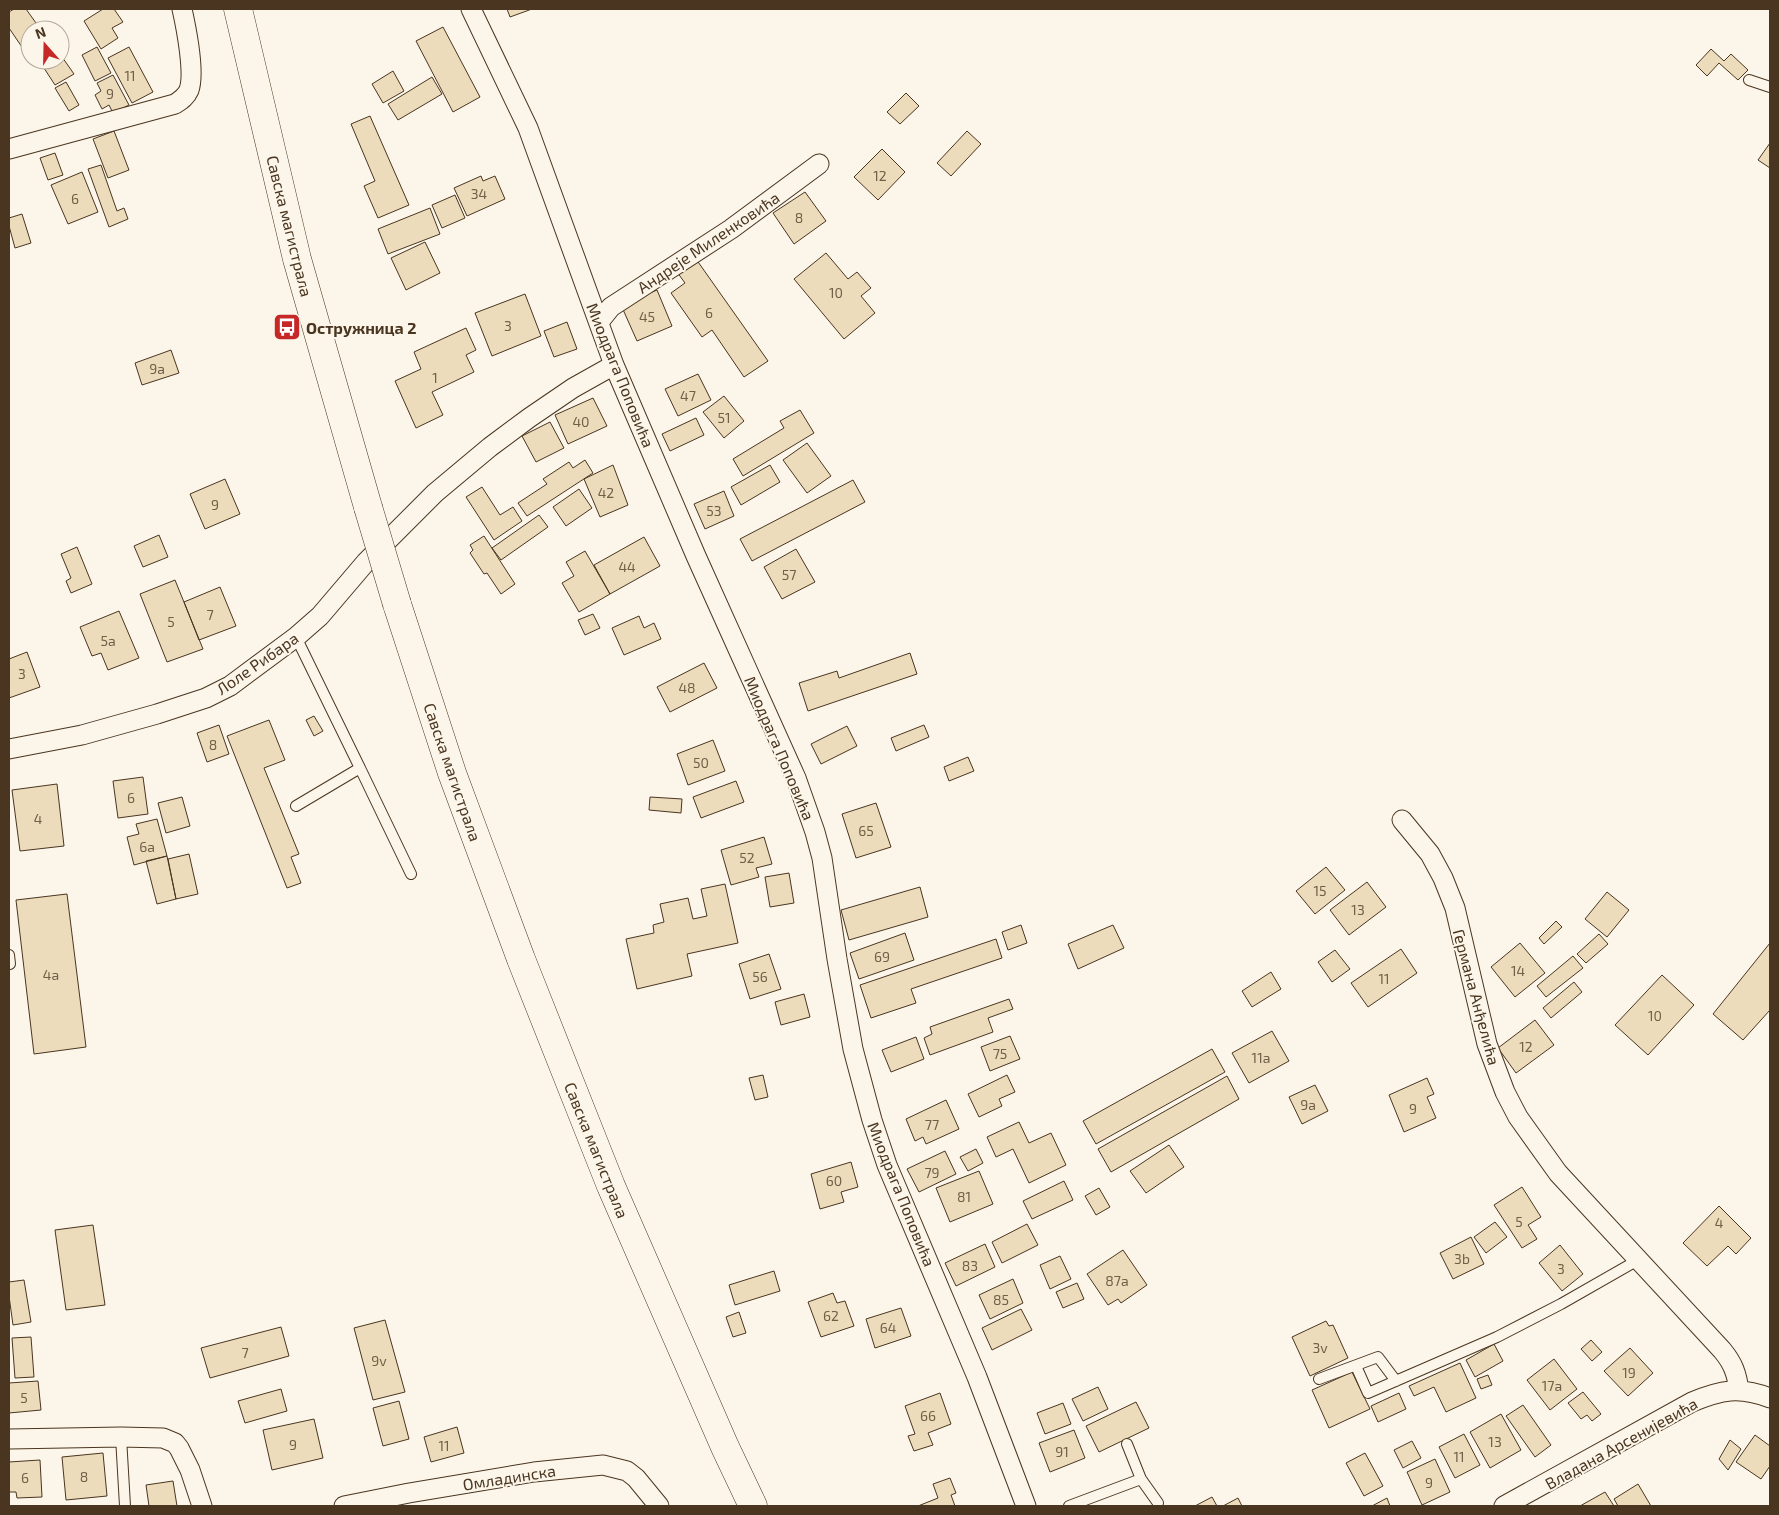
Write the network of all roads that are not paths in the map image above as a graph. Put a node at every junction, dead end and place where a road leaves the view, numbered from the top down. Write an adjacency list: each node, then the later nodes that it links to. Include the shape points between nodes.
1 (182, 9): 6 (street, via 192,78 182,99 175,104)
2 (238, 9): 31 (main road, Савска магистрала, bridge, via 296,259 397,604 452,773 524,968 611,1186)
3 (471, 9): 8 (street, Миодрага Поповића, via 528,128)
4 (1749, 80): 5 (lane)
5 (1770, 87)
6 (9, 149)
7 (819, 164): 8 (street, Андреје Миленковића, via 731,229 611,307)
8 (599, 322): 9 (street, Миодрага Поповића)
9 (614, 365): 10 (street, Лоле Рибара, via 529,418 435,492 366,562 320,616); 32 (street, Миодрага Поповића, via 796,778 822,858 853,1049 872,1120 887,1165 977,1377)
10 (296, 637): 11 (street, Лоле Рибара, via 230,686 206,698 82,735); 12 (lane)
11 (9, 749)
12 (360, 768): 13 (lane); 15 (lane)
13 (296, 806)
14 (1402, 820): 16 (street, Германа Анђелића, via 1430,854 1455,908 1487,1044 1518,1117 1558,1173)
15 (411, 874)
16 (1638, 1260): 19 (lane, via 1497,1337); 20 (street, Германа Анђелића, via 1727,1355 1736,1373)
17 (1356, 1366): 18 (lane); 19 (lane, via 1378,1357); 19 (lane, via 1368,1393)
18 (1319, 1379)
19 (1396, 1381)
20 (1739, 1391): 21 (street, Владана Арсенијевића, via 1752,1391); 34 (street, Владана Арсенијевића, via 1714,1393 1692,1402)
21 (1770, 1398)
22 (121, 1436): 23 (street); 27 (lane); 28 (street, via 163,1438 174,1443 184,1456)
23 (9, 1439)
24 (1127, 1444): 25 (lane)
25 (1142, 1479): 26 (lane); 33 (lane)
26 (1158, 1503)
27 (125, 1506)
28 (202, 1506)
29 (344, 1506): 30 (street, Омладинска, via 534,1472 604,1464 627,1471)
30 (659, 1506)
31 (752, 1506)
32 (1026, 1506)
33 (1070, 1506)
34 (1504, 1506)

